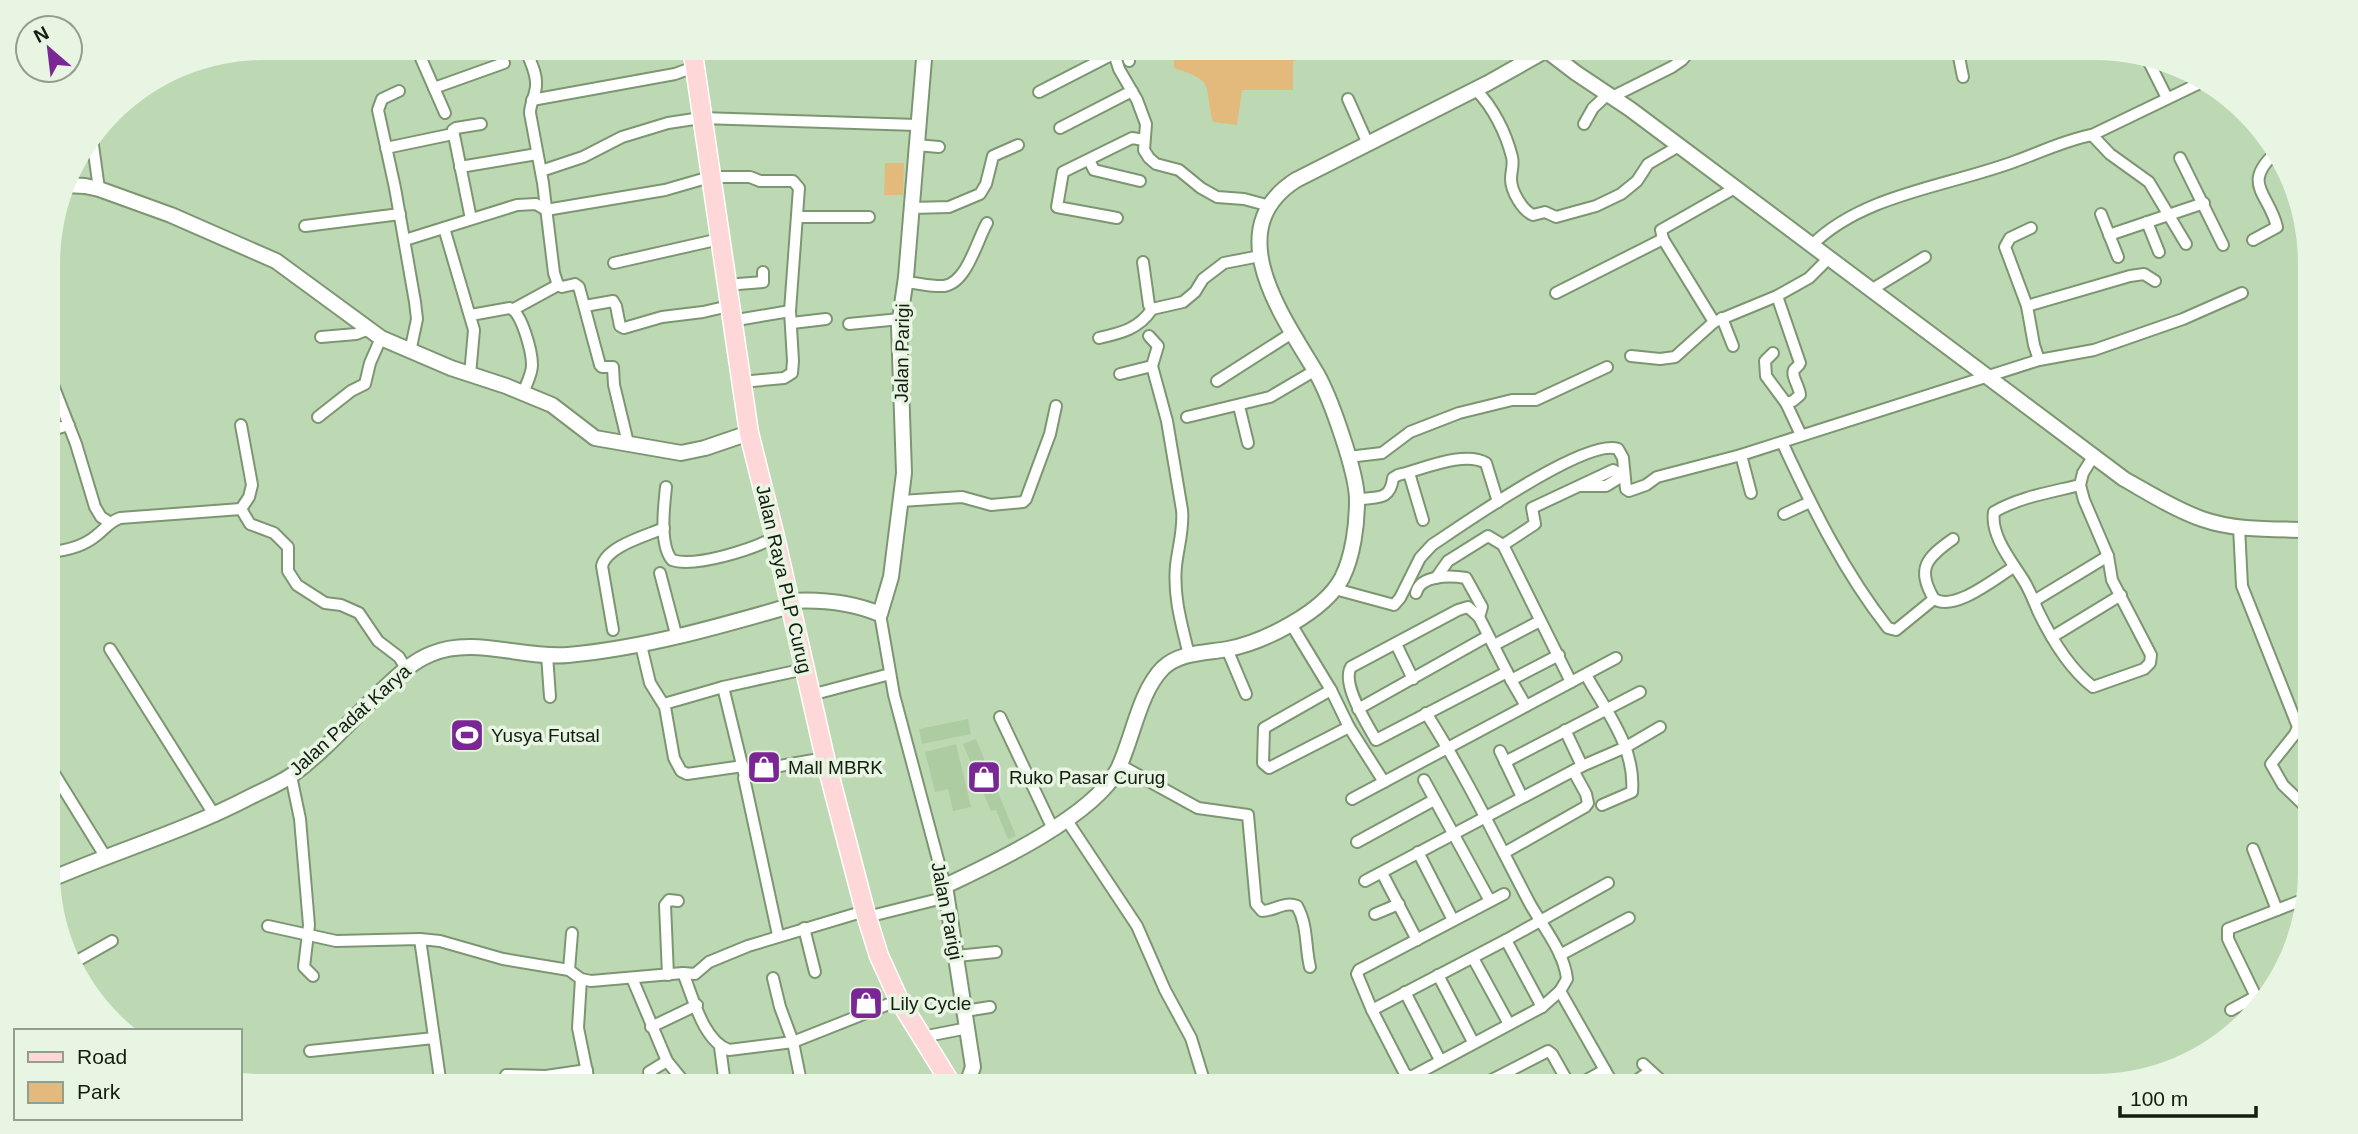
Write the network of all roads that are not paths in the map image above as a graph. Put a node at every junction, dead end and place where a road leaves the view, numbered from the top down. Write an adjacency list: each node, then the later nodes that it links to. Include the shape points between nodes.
1 (422, 60): 16 (street)
2 (529, 60): 24 (street, via 536,86)
3 (693, 60): 12 (main road, Jalan Raya PLP Curug)
4 (924, 60): 29 (street, Jalan Parigi)
5 (1095, 60): 20 (street)
6 (1117, 60): 19 (street)
7 (1528, 60): 17 (street)
8 (1562, 60): 21 (street)
9 (1682, 60): 21 (street)
10 (1960, 60): 14 (street)
11 (504, 64): 16 (street)
12 (694, 67): 24 (street); 26 (main road, Jalan Raya PLP Curug)
13 (2152, 67): 22 (street)
14 (1963, 77)
15 (2194, 86): 22 (street)
16 (434, 88): 25 (street)
17 (1476, 90): 34 (street); 38 (street, via 1496,115 1512,158 1512,185 1520,203 1533,215 1545,212 1556,217 1611,200 1637,181 1648,164)
18 (399, 91): 39 (street, via 379,104)
19 (1132, 91): 30 (street); 33 (street, via 1146,124)
20 (1039, 92)
21 (1610, 95): 28 (street, via 1593,108); 38 (street)
22 (2167, 98): 32 (street)
23 (1348, 99): 34 (street)
24 (532, 100): 41 (street)
25 (445, 113)
26 (701, 117): 29 (street); 46 (street, via 622,137); 47 (main road, Jalan Raya PLP Curug)
27 (481, 124): 31 (street, via 456,128)
28 (1584, 124)
29 (917, 125): 35 (street, Jalan Parigi)
30 (1060, 128)
31 (453, 134): 39 (street); 45 (street)
32 (2092, 135): 58 (street, via 2149,182); 75 (street, via 1896,198 1838,224)
33 (1144, 140): 44 (street, via 1132,138); 53 (street, via 1144,150 1156,164 1180,170 1207,193)
34 (1368, 144): 53 (street, via 1288,185)
35 (916, 145): 37 (street); 54 (street, Jalan Parigi)
36 (1018, 145): 54 (street, via 993,156 980,194 949,206)
37 (939, 146)
38 (1679, 146): 50 (street)
39 (386, 148): 56 (street)
40 (94, 150): 51 (street)
41 (537, 154): 45 (street); 46 (street)
42 (2180, 158): 52 (street)
43 (2270, 159): 72 (street, via 2258,177 2277,227)
44 (1088, 160): 48 (street, via 1094,170); 61 (street, via 1063,172 1057,207)
45 (460, 167): 62 (street)
46 (541, 171): 55 (street)
47 (710, 177): 55 (street, via 665,190); 59 (street, via 793,181 799,188); 69 (main road, Jalan Raya PLP Curug)
48 (1139, 181)
49 (75, 185): 51 (street)
50 (1735, 188): 70 (street, via 1662,228); 75 (street)
51 (99, 189): 103 (street, via 276,261)
52 (2204, 203): 58 (street); 74 (street)
53 (1270, 206): 77 (street, via 1260,225)
54 (912, 208): 85 (street, Jalan Parigi)
55 (546, 210): 62 (street, via 525,204); 86 (street)
56 (400, 214): 65 (street); 71 (street)
57 (2101, 214): 68 (street)
58 (2169, 214): 63 (street); 73 (street)
59 (798, 217): 60 (street); 98 (street)
60 (869, 217)
61 (1117, 218)
62 (471, 219): 66 (street)
63 (2147, 222): 68 (street); 76 (street)
64 (987, 223): 85 (street, via 967,267 954,283)
65 (305, 226)
66 (444, 228): 71 (street); 97 (street)
67 (2031, 228): 93 (street, via 2010,238 2005,247)
68 (2109, 235): 79 (street)
69 (720, 239): 82 (street); 87 (main road, Jalan Raya PLP Curug)
70 (1663, 239): 89 (street); 101 (street)
71 (405, 240): 110 (street, via 417,319)
72 (2253, 240)
73 (2186, 244)
74 (2223, 245)
75 (1812, 246): 80 (street)
76 (2159, 252)
77 (1260, 256): 95 (street, via 1224,263 1183,302); 104 (street, via 1267,282)
78 (1925, 257): 88 (street)
79 (2118, 257)
80 (1829, 258): 88 (street); 91 (street, via 1809,278)
81 (1143, 262): 95 (street)
82 (614, 263)
83 (763, 272): 87 (street, via 763,282)
84 (2155, 281): 93 (street, via 2144,274 2130,276)
85 (905, 282): 100 (street, Jalan Parigi)
86 (558, 285): 92 (street, via 578,286); 94 (street)
87 (726, 285): 96 (main road, Jalan Raya PLP Curug)
88 (1871, 290): 119 (street)
89 (1556, 293)
90 (2242, 293): 113 (street, via 2094,350)
91 (1777, 296): 101 (street); 124 (street, via 1800,363 1794,372 1800,395)
92 (585, 306): 96 (street, via 612,300 624,328 650,319 702,312); 135 (street, via 600,365 613,367)
93 (2027, 306): 113 (street)
94 (514, 309): 97 (street); 122 (street, via 531,355)
95 (1152, 309): 108 (street, via 1129,330)
96 (730, 314): 98 (street); 121 (main road, Jalan Raya PLP Curug)
97 (471, 315): 118 (street)
98 (791, 317): 99 (street); 121 (street, via 791,375)
99 (827, 319)
100 (900, 319): 102 (street); 146 (street, Jalan Parigi)
101 (1718, 320): 109 (street); 112 (street, via 1675,358)
102 (849, 324)
103 (369, 329): 106 (street); 107 (street)
104 (1292, 333): 116 (street); 120 (street)
105 (1149, 336): 114 (street, via 1158,346)
106 (321, 337)
107 (381, 338): 110 (street); 127 (street, via 365,384)
108 (1099, 338)
109 (1733, 346)
110 (410, 352): 118 (street)
111 (1773, 353): 124 (street, via 1765,361 1765,373)
112 (1631, 356)
113 (2039, 360): 119 (street)
114 (1152, 366): 117 (street); 186 (street, via 1182,510 1176,598)
115 (1607, 367): 138 (street, via 1536,400 1512,400 1459,413 1410,432 1382,453)
116 (1314, 371): 125 (street, via 1270,397); 138 (street)
117 (1120, 374)
118 (470, 375): 122 (street)
119 (1987, 377): 133 (street); 139 (street)
120 (1217, 381)
121 (741, 382): 132 (main road, Jalan Raya PLP Curug)
122 (523, 393): 135 (street, via 552,405 595,438)
123 (60, 402): 129 (street)
124 (1786, 403): 133 (street)
125 (1239, 405): 128 (street); 136 (street)
126 (1056, 406): 146 (street, via 1023,502 991,505 962,497)
127 (318, 417)
128 (1188, 417)
129 (69, 425): 131 (street); 152 (street, via 95,507)
130 (241, 425): 149 (street, via 253,485)
131 (60, 428)
132 (749, 433): 135 (street, via 681,453); 156 (main road, Jalan Raya PLP Curug)
133 (1801, 435): 134 (street)
134 (1782, 442): 137 (street); 148 (street)
135 (628, 443)
136 (1248, 443)
137 (1741, 455): 144 (street); 147 (street, via 1657,477 1629,491 1618,449 1604,447 1551,470)
138 (1348, 457): 145 (street)
139 (2093, 457): 141 (street); 153 (street, via 2172,506)
140 (1409, 472): 145 (street, via 1394,477 1388,494); 147 (street, via 1478,460 1486,463); 151 (street)
141 (2080, 485): 160 (street); 162 (street, via 1994,512 1994,523)
142 (1580, 486): 158 (street, via 1532,508 1535,524)
143 (666, 487): 154 (street)
144 (1751, 493)
145 (1357, 500): 166 (street, via 1348,563)
146 (901, 501): 172 (street, Jalan Parigi, via 891,577)
147 (1498, 502): 166 (street, via 1432,545 1394,605)
148 (1810, 502): 150 (street); 169 (street, via 1888,628 1896,629)
149 (240, 509): 152 (street); 189 (street, via 250,524 274,533 288,547 288,571 298,585 325,603 359,613 378,641)
150 (1784, 514)
151 (1423, 520)
152 (109, 522): 159 (street, via 97,535)
153 (2239, 527): 155 (street); 211 (street, via 2242,586)
154 (664, 528): 156 (street, via 666,549 677,561 724,556); 176 (street, via 605,558 602,566)
155 (2298, 529)
156 (775, 537): 171 (main road, Jalan Raya PLP Curug)
157 (1953, 540): 169 (street, via 1924,568 1924,580)
158 (1503, 545): 161 (street, via 1488,536); 174 (street)
159 (60, 549)
160 (2108, 556): 168 (street, via 2112,580); 170 (street)
161 (1454, 557): 164 (street); 165 (street)
162 (2014, 567): 169 (street, via 1967,596 1942,603); 170 (street)
163 (660, 573): 179 (street)
164 (1436, 578): 165 (street); 167 (street, via 1420,583)
165 (1466, 578): 173 (street, via 1482,607)
166 (1335, 589): 175 (street)
167 (1416, 593)
168 (2121, 595): 178 (street); 178 (street, via 2151,655 2144,669 2093,687)
169 (1934, 600)
170 (2034, 601): 178 (street)
171 (790, 604): 172 (street, via 830,601); 179 (street, Jalan Padat Karya); 190 (main road, Jalan Raya PLP Curug)
172 (880, 614): 191 (street, Jalan Parigi)
173 (1479, 617): 177 (street); 181 (street, via 1463,608)
174 (1540, 621): 180 (street); 187 (street)
175 (1291, 624): 184 (street); 197 (street)
176 (613, 629)
177 (1488, 636): 193 (street); 194 (street)
178 (2052, 637)
179 (677, 638): 182 (street, Jalan Padat Karya)
180 (1498, 643)
181 (1396, 644): 194 (street); 204 (street, via 1348,671)
182 (641, 645): 185 (street, Jalan Padat Karya); 202 (street, via 650,683)
183 (110, 649): 230 (street)
184 (1227, 649): 186 (street); 199 (street)
185 (547, 655): 189 (street, Jalan Padat Karya, via 449,648); 201 (street)
186 (1189, 655): 218 (street, via 1165,666 1152,682)
187 (1559, 655): 193 (street); 195 (street)
188 (1616, 658): 192 (street)
189 (405, 667): 221 (street, Jalan Padat Karya)
190 (805, 669): 196 (street); 200 (main road, Jalan Raya PLP Curug)
191 (890, 674): 200 (street); 244 (street, Jalan Parigi)
192 (1586, 675): 195 (street); 205 (street)
193 (1509, 676): 203 (street); 206 (street)
194 (1413, 679): 204 (street)
195 (1571, 682): 203 (street)
196 (723, 687): 202 (street); 220 (street)
197 (1331, 690): 208 (street); 208 (street, via 1264,728 1263,763 1269,768)
198 (1640, 692): 205 (street)
199 (1247, 694)
200 (811, 695): 216 (main road, Jalan Raya PLP Curug)
201 (550, 696)
202 (664, 704): 220 (street, via 674,758 681,771)
203 (1525, 706): 214 (street)
204 (1357, 709): 206 (street, via 1376,740)
205 (1606, 710): 212 (street); 213 (street)
206 (1426, 713): 214 (street)
207 (1000, 717): 233 (street)
208 (1349, 727): 223 (street)
209 (1660, 727): 213 (street)
210 (2298, 727): 227 (street, via 2271,764)
211 (2298, 727)
212 (1565, 730): 217 (street); 219 (street)
213 (1626, 747): 219 (street); 229 (street, via 1632,792)
214 (1449, 748): 223 (street); 232 (street)
215 (1500, 751): 217 (street)
216 (825, 758): 220 (street); 251 (main road, Jalan Raya PLP Curug)
217 (1505, 762): 225 (street)
218 (1120, 765): 231 (street, via 1103,789); 270 (street, via 1198,808 1248,815 1256,904 1262,911 1297,906)
219 (1578, 769): 225 (street); 238 (street, via 1588,803 1585,807)
220 (744, 771): 260 (street)
221 (291, 776): 230 (street, Jalan Padat Karya); 259 (street, via 300,819)
222 (1424, 780): 228 (street)
223 (1384, 782): 226 (street)
224 (60, 783): 239 (street)
225 (1522, 797): 232 (street)
226 (1352, 799)
227 (2298, 799)
228 (1434, 800): 234 (street); 235 (street)
229 (1602, 805)
230 (215, 816): 239 (street, Jalan Padat Karya)
231 (1066, 819): 233 (street); 313 (street, via 1137,926 1191,1038)
232 (1486, 819): 234 (street); 238 (street)
233 (1054, 829): 244 (street)
234 (1453, 835): 237 (street); 247 (street)
235 (1357, 842)
236 (2253, 849): 250 (street)
237 (1418, 852): 240 (street); 254 (street)
238 (1504, 853): 255 (street)
239 (105, 856): 241 (street, Jalan Padat Karya)
240 (1382, 873): 242 (street); 249 (street)
241 (60, 875)
242 (1366, 881)
243 (1608, 883): 255 (street)
244 (946, 891): 251 (street); 267 (street, Jalan Parigi)
245 (1504, 894): 247 (street)
246 (678, 901): 274 (street, via 669,900 665,905)
247 (1490, 901): 254 (street)
248 (2296, 903): 250 (street)
249 (1399, 904): 252 (street); 262 (street)
250 (2277, 910): 282 (street, via 2228,929 2228,939)
251 (866, 914): 257 (street); 283 (main road, Jalan Raya PLP Curug)
252 (1375, 914)
253 (1629, 918): 266 (street)
254 (1453, 920): 262 (street)
255 (1540, 921): 263 (street); 266 (street)
256 (268, 926): 259 (street)
257 (804, 928): 260 (street); 272 (street)
258 (572, 933): 271 (street)
259 (308, 934): 261 (street, via 336,941); 276 (street, via 304,967)
260 (778, 935): 273 (street, via 718,958 695,974)
261 (420, 939): 271 (street); 295 (street)
262 (1417, 940): 289 (street, via 1357,974)
263 (1506, 940): 268 (street); 287 (street)
264 (112, 941): 269 (street)
265 (996, 952): 267 (street)
266 (1560, 955): 280 (street, via 1567,979)
267 (957, 956): 288 (street, Jalan Parigi)
268 (1473, 958): 275 (street); 291 (street)
269 (80, 959)
270 (1310, 967)
271 (569, 970): 279 (street)
272 (815, 972)
273 (683, 973): 274 (street); 284 (street)
274 (668, 975): 277 (street)
275 (1438, 975): 281 (street); 297 (street)
276 (313, 976)
277 (632, 978): 279 (street); 292 (street)
278 (773, 978): 296 (street)
279 (581, 979): 302 (street, via 578,1028)
280 (1560, 991): 287 (street); 303 (street)
281 (1405, 992): 289 (street); 300 (street)
282 (2255, 997)
283 (899, 1000): 294 (main road, Jalan Raya PLP Curug); 296 (street)
284 (697, 1005): 292 (street); 298 (street, via 706,1029)
285 (2248, 1005): 290 (street)
286 (990, 1007): 288 (street)
287 (1542, 1007): 291 (street)
288 (965, 1010): 293 (street, Jalan Parigi)
289 (1372, 1010): 314 (street)
290 (2231, 1010)
291 (1509, 1024): 297 (street)
292 (651, 1027): 301 (street)
293 (968, 1028): 294 (street); 312 (street, Jalan Parigi)
294 (922, 1037): 311 (main road, Jalan Raya PLP Curug)
295 (434, 1038): 299 (street); 304 (street)
296 (793, 1042): 298 (street, via 729,1050); 310 (street)
297 (1474, 1042): 300 (street)
298 (720, 1047): 309 (street)
299 (310, 1051)
300 (1440, 1060): 315 (street)
301 (667, 1061): 307 (street); 308 (street)
302 (587, 1070): 305 (street); 306 (street)
303 (1605, 1070): 318 (street); 319 (street)
304 (439, 1074)
305 (560, 1074)
306 (588, 1074)
307 (650, 1074)
308 (675, 1074)
309 (724, 1074)
310 (799, 1074)
311 (945, 1074)
312 (971, 1074)
313 (1202, 1074)
314 (1405, 1074)
315 (1416, 1074)
316 (1505, 1074): 317 (street, via 1548,1051)
317 (1565, 1074)
318 (1597, 1074)
319 (1607, 1074)
320 (1640, 1074): 321 (street, via 1646,1067)
321 (1654, 1074)

